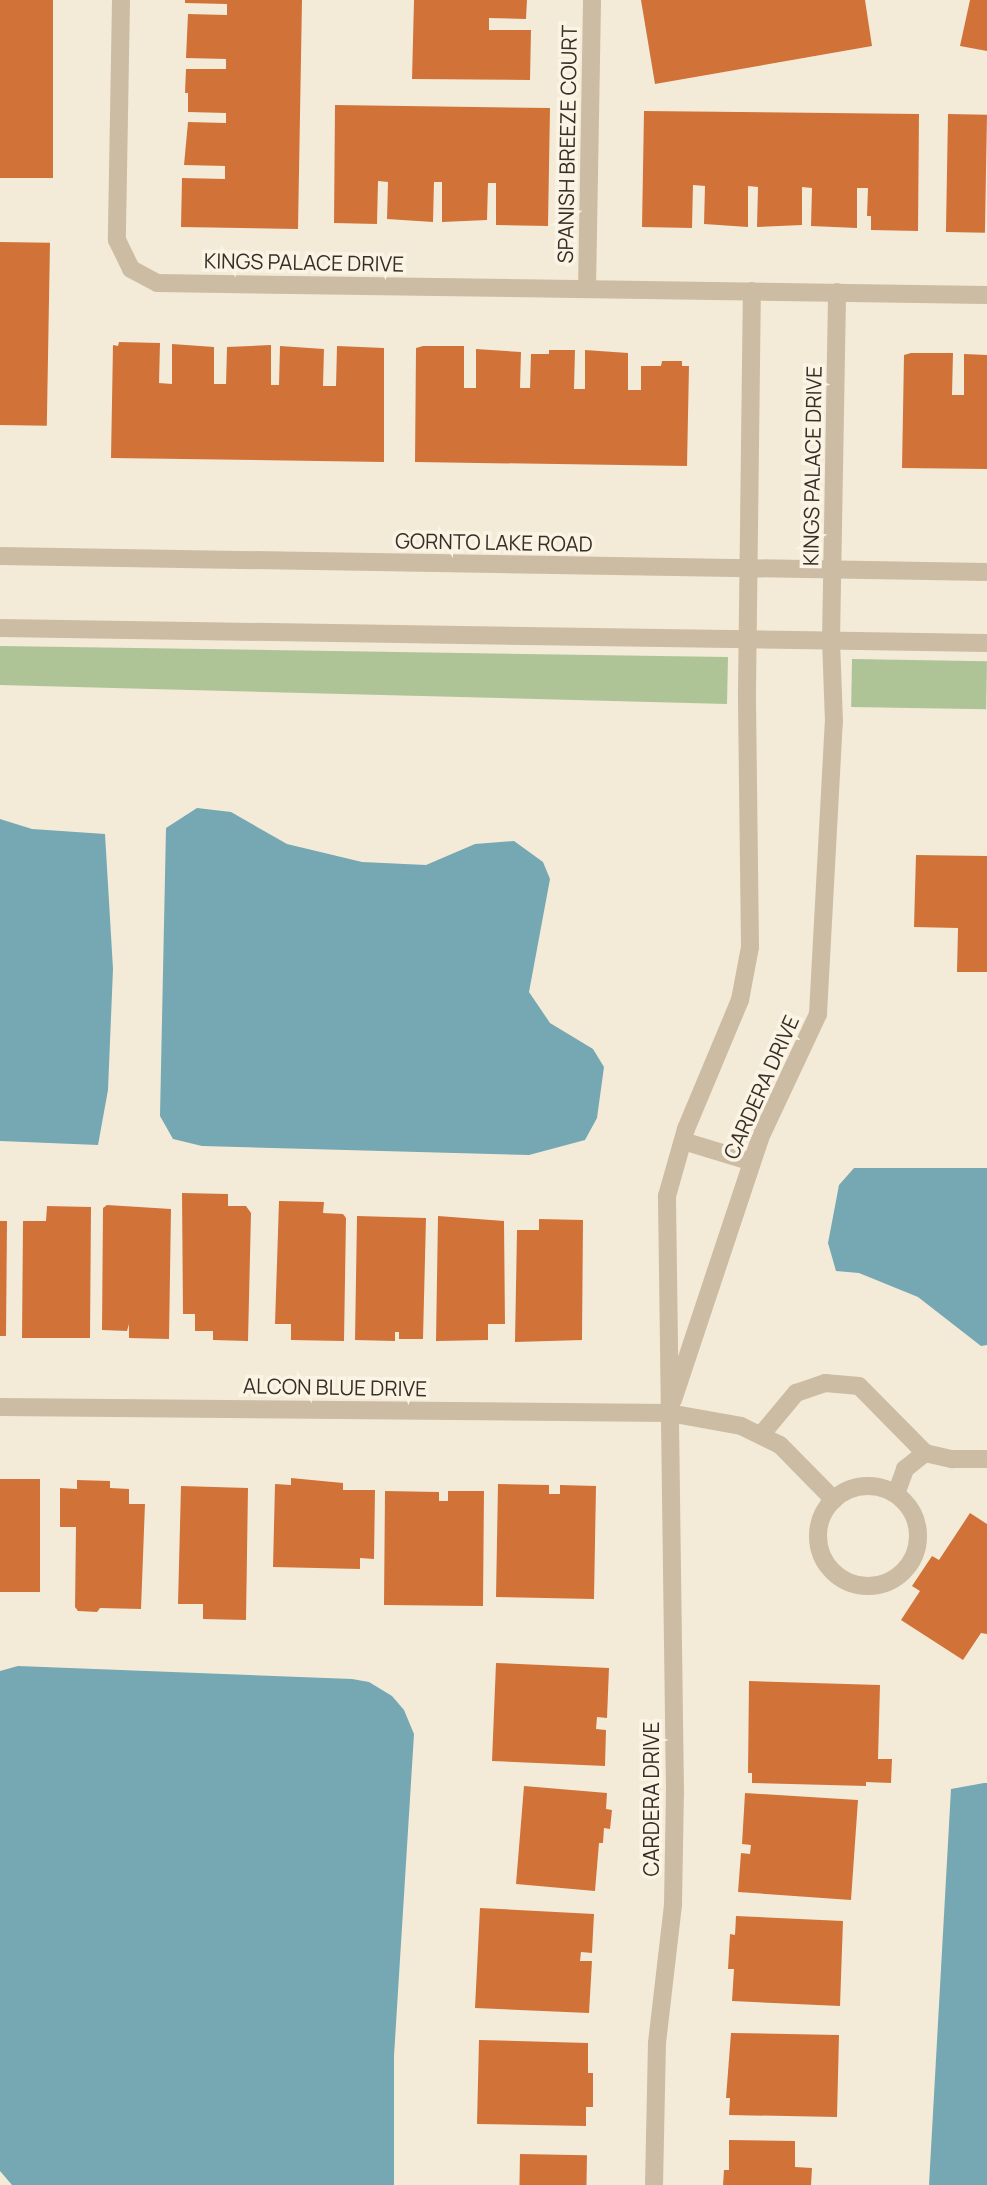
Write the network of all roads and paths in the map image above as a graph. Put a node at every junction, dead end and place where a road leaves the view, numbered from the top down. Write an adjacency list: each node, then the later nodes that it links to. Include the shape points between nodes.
1 (121, 0): 3 (street, KINGS PALACE DRIVE, via 117,240 131,269 157,283)
2 (592, 0): 3 (street, SPANISH BREEZE COURT)
3 (587, 289): 4 (street, KINGS PALACE DRIVE)
4 (752, 291): 5 (street, KINGS PALACE DRIVE); 8 (street)
5 (838, 292): 6 (street, KINGS PALACE DRIVE); 9 (street, KINGS PALACE DRIVE)
6 (987, 295)
7 (0, 556): 8 (street, GORNTO LAKE ROAD)
8 (749, 569): 9 (street, GORNTO LAKE ROAD); 12 (street)
9 (833, 570): 10 (street, GORNTO LAKE ROAD); 13 (street, KINGS PALACE DRIVE)
10 (987, 572)
11 (0, 628): 12 (street)
12 (749, 640): 13 (street); 15 (street, CARDERA DRIVE, via 750,947 740,1000)
13 (831, 641): 14 (street); 16 (street, CARDERA DRIVE, via 834,722 818,1014)
14 (987, 643)
15 (683, 1142): 16 (street); 18 (street, CARDERA DRIVE, via 667,1196)
16 (752, 1162): 18 (street, CARDERA DRIVE)
17 (0, 1407): 18 (street, ALCON BLUE DRIVE)
18 (669, 1413): 19 (street, ALCON BLUE DRIVE, via 741,1426); 24 (street, CARDERA DRIVE, via 673,1904 657,2043)
19 (761, 1435): 20 (street, via 796,1393 825,1383 859,1386); 23 (street, ALCON BLUE DRIVE, via 780,1445)
20 (925, 1453): 21 (street, via 952,1459); 22 (street, via 905,1469)
21 (987, 1458)
22 (896, 1494): 23 (street, via 863,1486); 23 (street, via 916,1520 916,1553 895,1578 864,1587 834,1574 818,1545 824,1513)
23 (834, 1500)
24 (654, 2185)

